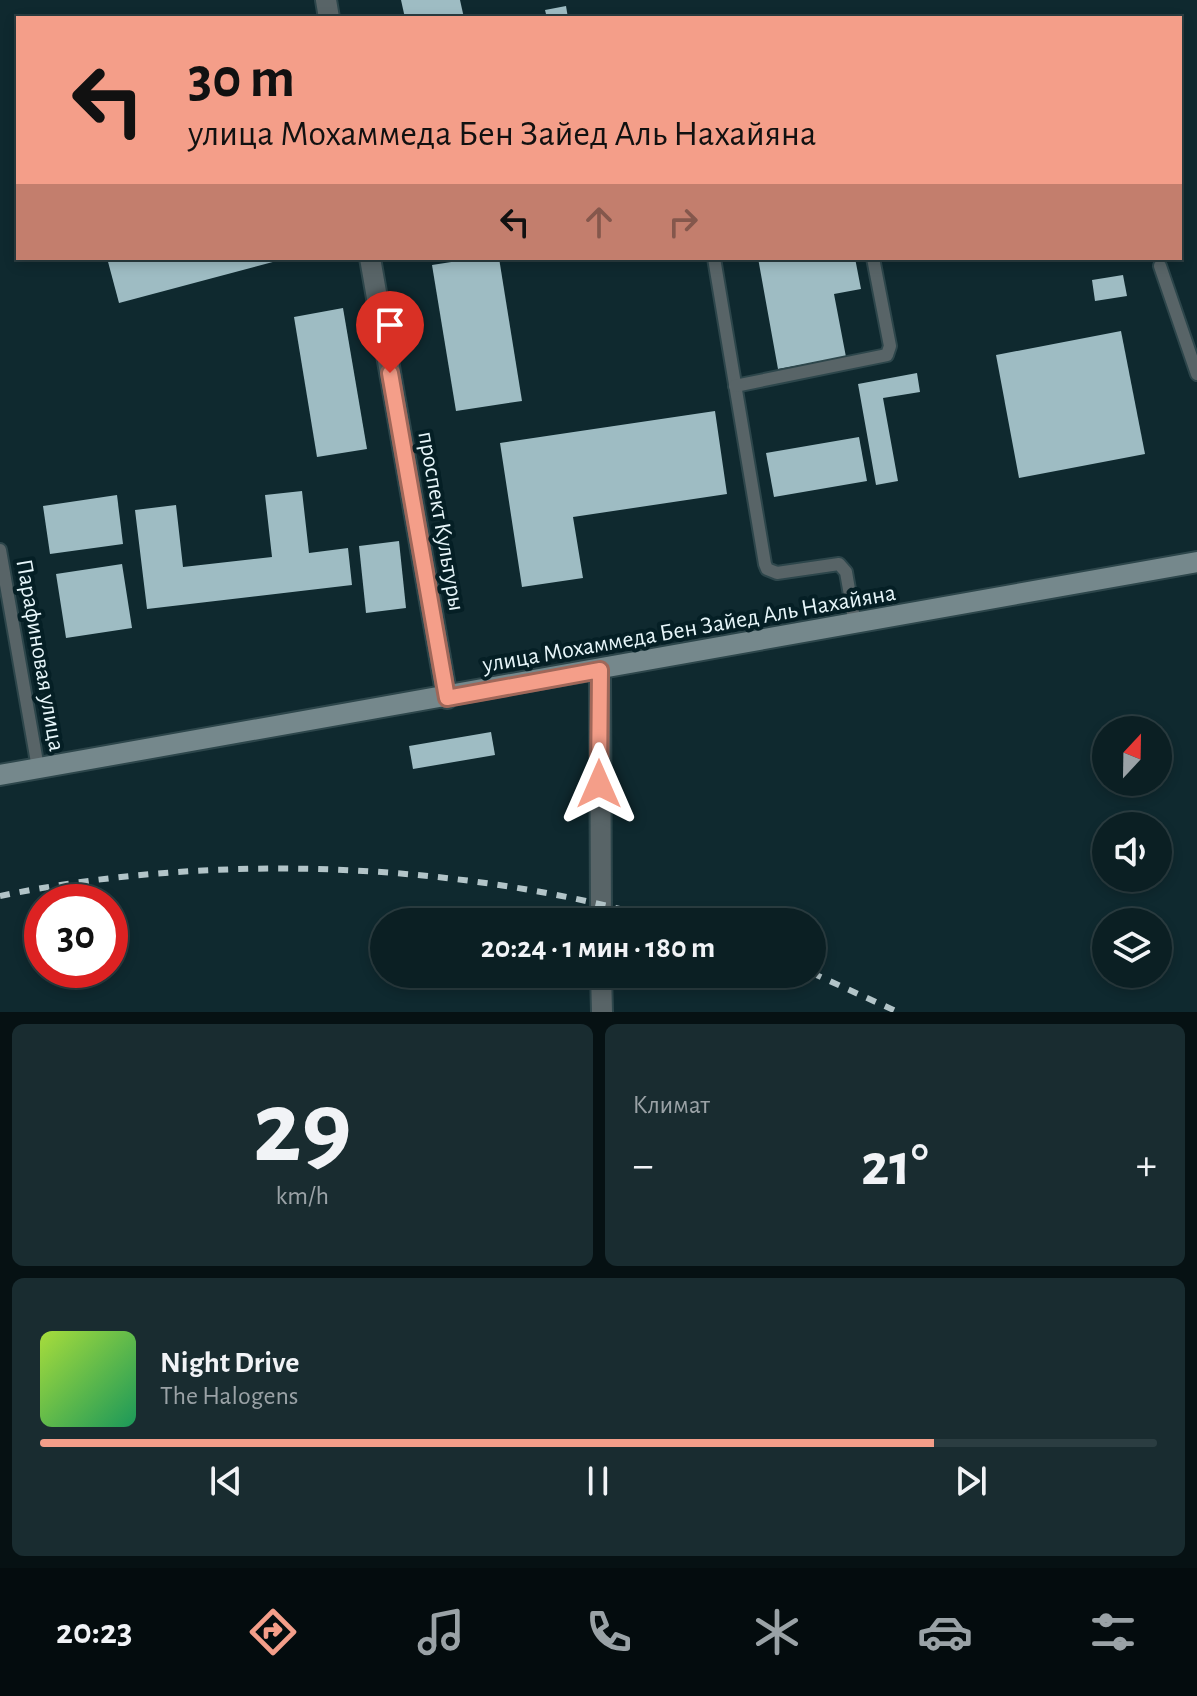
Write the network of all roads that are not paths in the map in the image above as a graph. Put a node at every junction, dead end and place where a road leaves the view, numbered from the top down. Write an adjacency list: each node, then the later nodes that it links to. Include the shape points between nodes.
1 (370, 260): 11 (street, проспект Культуры)
2 (714, 260): 6 (lane)
3 (873, 260): 6 (lane, via 890,346 887,355)
4 (1160, 266): 5 (lane)
5 (1197, 374)
6 (735, 386): 9 (lane, via 767,569 777,573 839,564 846,572)
7 (0, 550): 12 (lane, Парафиновая улица)
8 (1197, 562): 9 (main road, улица Мохаммеда Бен Зайед Аль Нахайяна)
9 (855, 624): 10 (main road, улица Мохаммеда Бен Зайед Аль Нахайяна)
10 (600, 670): 11 (main road, улица Мохаммеда Бен Зайед Аль Нахайяна); 14 (street)
11 (447, 698): 12 (main road, улица Мохаммеда Бен Зайед Аль Нахайяна)
12 (38, 768): 13 (main road, улица Мохаммеда Бен Зайед Аль Нахайяна)
13 (0, 775)
14 (601, 908)
15 (601, 988): 16 (street)
16 (602, 1012)

